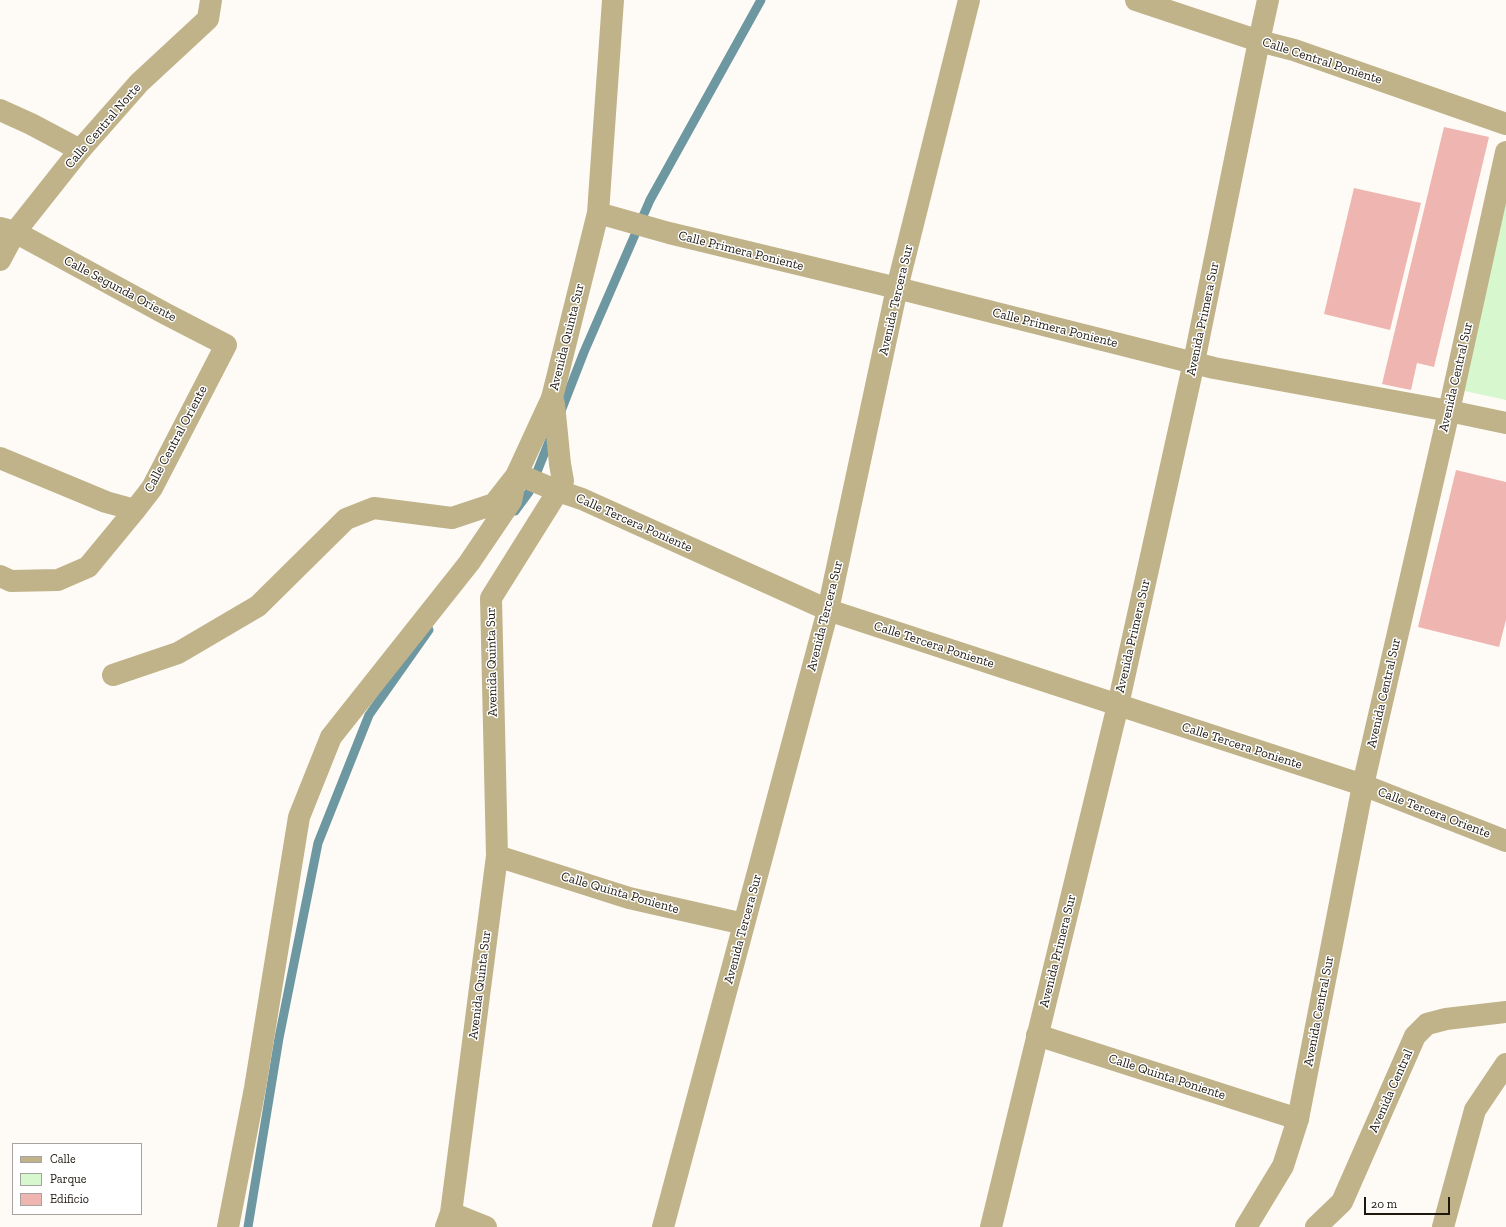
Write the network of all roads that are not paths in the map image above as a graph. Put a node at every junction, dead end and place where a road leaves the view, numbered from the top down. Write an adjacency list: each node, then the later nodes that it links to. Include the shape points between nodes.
1 (211, 0): 9 (street, Calle Central Norte, via 208,19 139,83)
2 (613, 0): 11 (street, Avenida Quinta Sur)
3 (969, 0): 14 (street, Avenida Tercera Sur)
4 (1136, 0): 6 (street, Calle Central Poniente)
5 (1268, 0): 6 (street, Avenida Primera Sur)
6 (1259, 41): 8 (street, Calle Central Poniente, via 1294,50); 16 (street, Avenida Primera Sur)
7 (0, 110): 9 (street)
8 (1506, 124)
9 (80, 150): 12 (street, Calle Central Norte)
10 (1506, 152): 18 (street, Avenida Central Sur)
11 (602, 215): 14 (street, Calle Primera Poniente); 17 (street, Avenida Quinta Sur)
12 (7, 230): 13 (street, Calle Central Norte); 15 (street, Calle Segunda Oriente)
13 (0, 260)
14 (897, 288): 16 (street, Calle Primera Poniente); 25 (street, Avenida Tercera Sur)
15 (226, 345): 23 (street, Calle Central Oriente, via 152,488)
16 (1194, 362): 18 (street, Calle Primera Poniente); 27 (street, Avenida Primera Sur)
17 (553, 401): 21 (street); 22 (street, Avenida Quinta Sur, via 563,481)
18 (1449, 411): 19 (street, Calle Primera Poniente); 28 (street, Avenida Central Sur)
19 (1506, 423)
20 (0, 458): 23 (street, via 106,502)
21 (520, 476): 22 (street, Calle Tercera Poniente); 26 (street, via 494,504 461,516 452,518 374,508 346,519 258,606 178,653); 37 (street, via 511,501 469,563 331,737 299,817 255,1088)
22 (555, 489): 25 (street, Calle Tercera Poniente); 30 (street, Avenida Quinta Sur, via 491,598)
23 (135, 510): 24 (street, Calle Central Oriente, via 88,567 58,580 11,581)
24 (0, 576)
25 (828, 610): 27 (street, Calle Tercera Poniente); 31 (street, Avenida Tercera Sur)
26 (113, 675)
27 (1118, 706): 28 (street, Calle Tercera Poniente); 33 (street, Avenida Primera Sur)
28 (1363, 785): 29 (street, Calle Tercera Oriente); 35 (street, Avenida Central Sur)
29 (1506, 841)
30 (497, 856): 31 (street, Calle Quinta Poniente, via 629,898); 36 (street, Avenida Quinta Sur)
31 (744, 924): 39 (street, Avenida Tercera Sur)
32 (1506, 1012): 42 (street, Avenida Central, via 1446,1019 1427,1024 1415,1036 1342,1202)
33 (1037, 1035): 35 (street, Calle Quinta Poniente); 40 (street, Avenida Primera Sur)
34 (1506, 1064): 43 (street, via 1475,1110)
35 (1298, 1119): 41 (street, Avenida Central Sur, via 1283,1166)
36 (449, 1220): 38 (street)
37 (228, 1227)
38 (486, 1227)
39 (663, 1227)
40 (991, 1227)
41 (1246, 1227)
42 (1316, 1227)
43 (1443, 1227)

